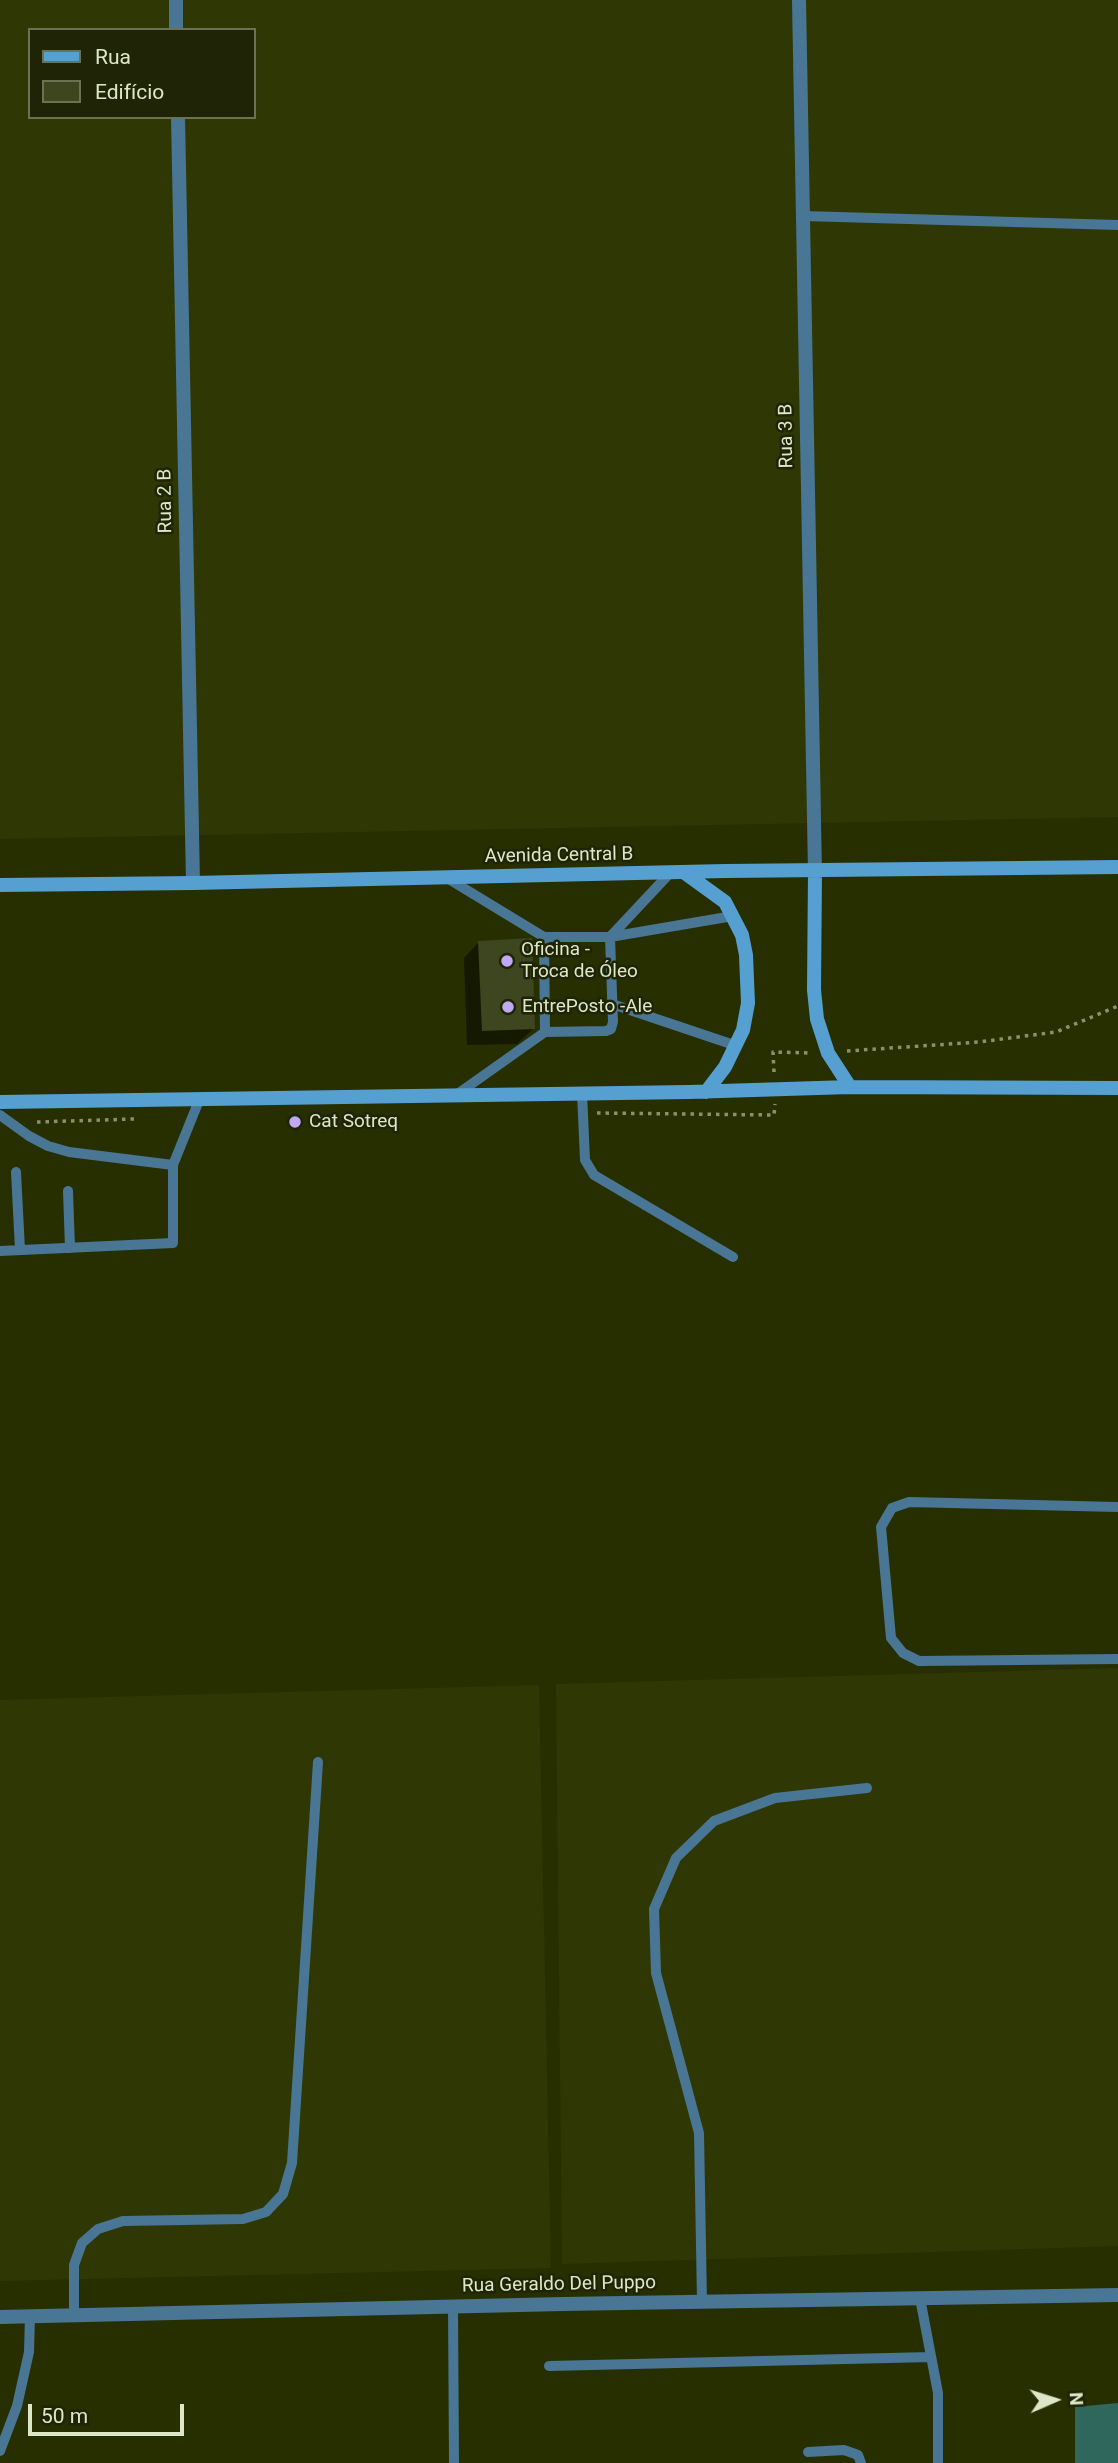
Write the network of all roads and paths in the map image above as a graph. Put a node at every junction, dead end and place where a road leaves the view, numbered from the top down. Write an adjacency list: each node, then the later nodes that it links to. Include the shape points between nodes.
1 (176, 0): 3 (street)
2 (799, 0): 5 (street, Rua 3 B)
3 (176, 28)
4 (178, 119): 11 (street, Rua 2 B)
5 (803, 216): 6 (lane); 8 (street, Rua 3 B)
6 (1118, 225)
7 (1118, 867): 8 (main road, Avenida Central B)
8 (815, 872): 9 (main road, Avenida Central B); 19 (main road, via 817,1019 828,1053)
9 (678, 873): 10 (main road, Avenida Central B); 13 (main road, via 725,902); 15 (lane)
10 (447, 878): 11 (main road, Avenida Central B); 14 (lane)
11 (193, 883): 12 (main road, Avenida Central B)
12 (0, 885)
13 (733, 916): 15 (lane); 18 (main road, via 746,955 748,1003)
14 (544, 937): 15 (lane); 17 (lane)
15 (610, 937): 16 (lane)
16 (612, 1003): 17 (lane, via 611,1029); 18 (lane)
17 (545, 1032): 23 (lane)
18 (737, 1046): 21 (main road)
19 (850, 1087): 20 (main road); 21 (main road)
20 (1118, 1088)
21 (706, 1092): 22 (main road)
22 (582, 1093): 23 (main road); 33 (lane, via 585,1160 594,1175)
23 (456, 1095): 24 (main road)
24 (200, 1098): 25 (main road); 27 (lane)
25 (0, 1102)
26 (0, 1115): 27 (lane, via 48,1146)
27 (173, 1165): 30 (lane, via 173,1243)
28 (16, 1172): 31 (lane)
29 (68, 1191): 30 (lane)
30 (70, 1248): 31 (lane)
31 (20, 1250): 32 (lane)
32 (0, 1251)
33 (733, 1257)
34 (1118, 1507): 35 (lane, via 909,1502 892,1508 881,1527 891,1638 903,1653 919,1661)
35 (1118, 1659)
36 (318, 1762): 42 (lane, via 292,2163 283,2194 266,2212 243,2219 123,2221 98,2229 82,2243 74,2265)
37 (867, 1788): 40 (lane, via 775,1798 714,1821 676,1858 654,1909 656,1973 699,2133)
38 (1118, 2295): 39 (street, Rua Geraldo Del Puppo)
39 (920, 2298): 40 (street, Rua Geraldo Del Puppo); 45 (lane)
40 (702, 2302): 41 (street, Rua Geraldo Del Puppo)
41 (453, 2306): 42 (street, Rua Geraldo Del Puppo); 49 (lane)
42 (74, 2315): 43 (street, Rua Geraldo Del Puppo)
43 (30, 2316): 44 (street, Rua Geraldo Del Puppo); 47 (lane, via 29,2352 17,2406)
44 (0, 2317)
45 (931, 2357): 46 (lane); 51 (lane, via 938,2393)
46 (549, 2366)
47 (0, 2452)
48 (808, 2452): 50 (lane, via 844,2450 858,2455)
49 (454, 2463)
50 (861, 2463)
51 (938, 2463)

